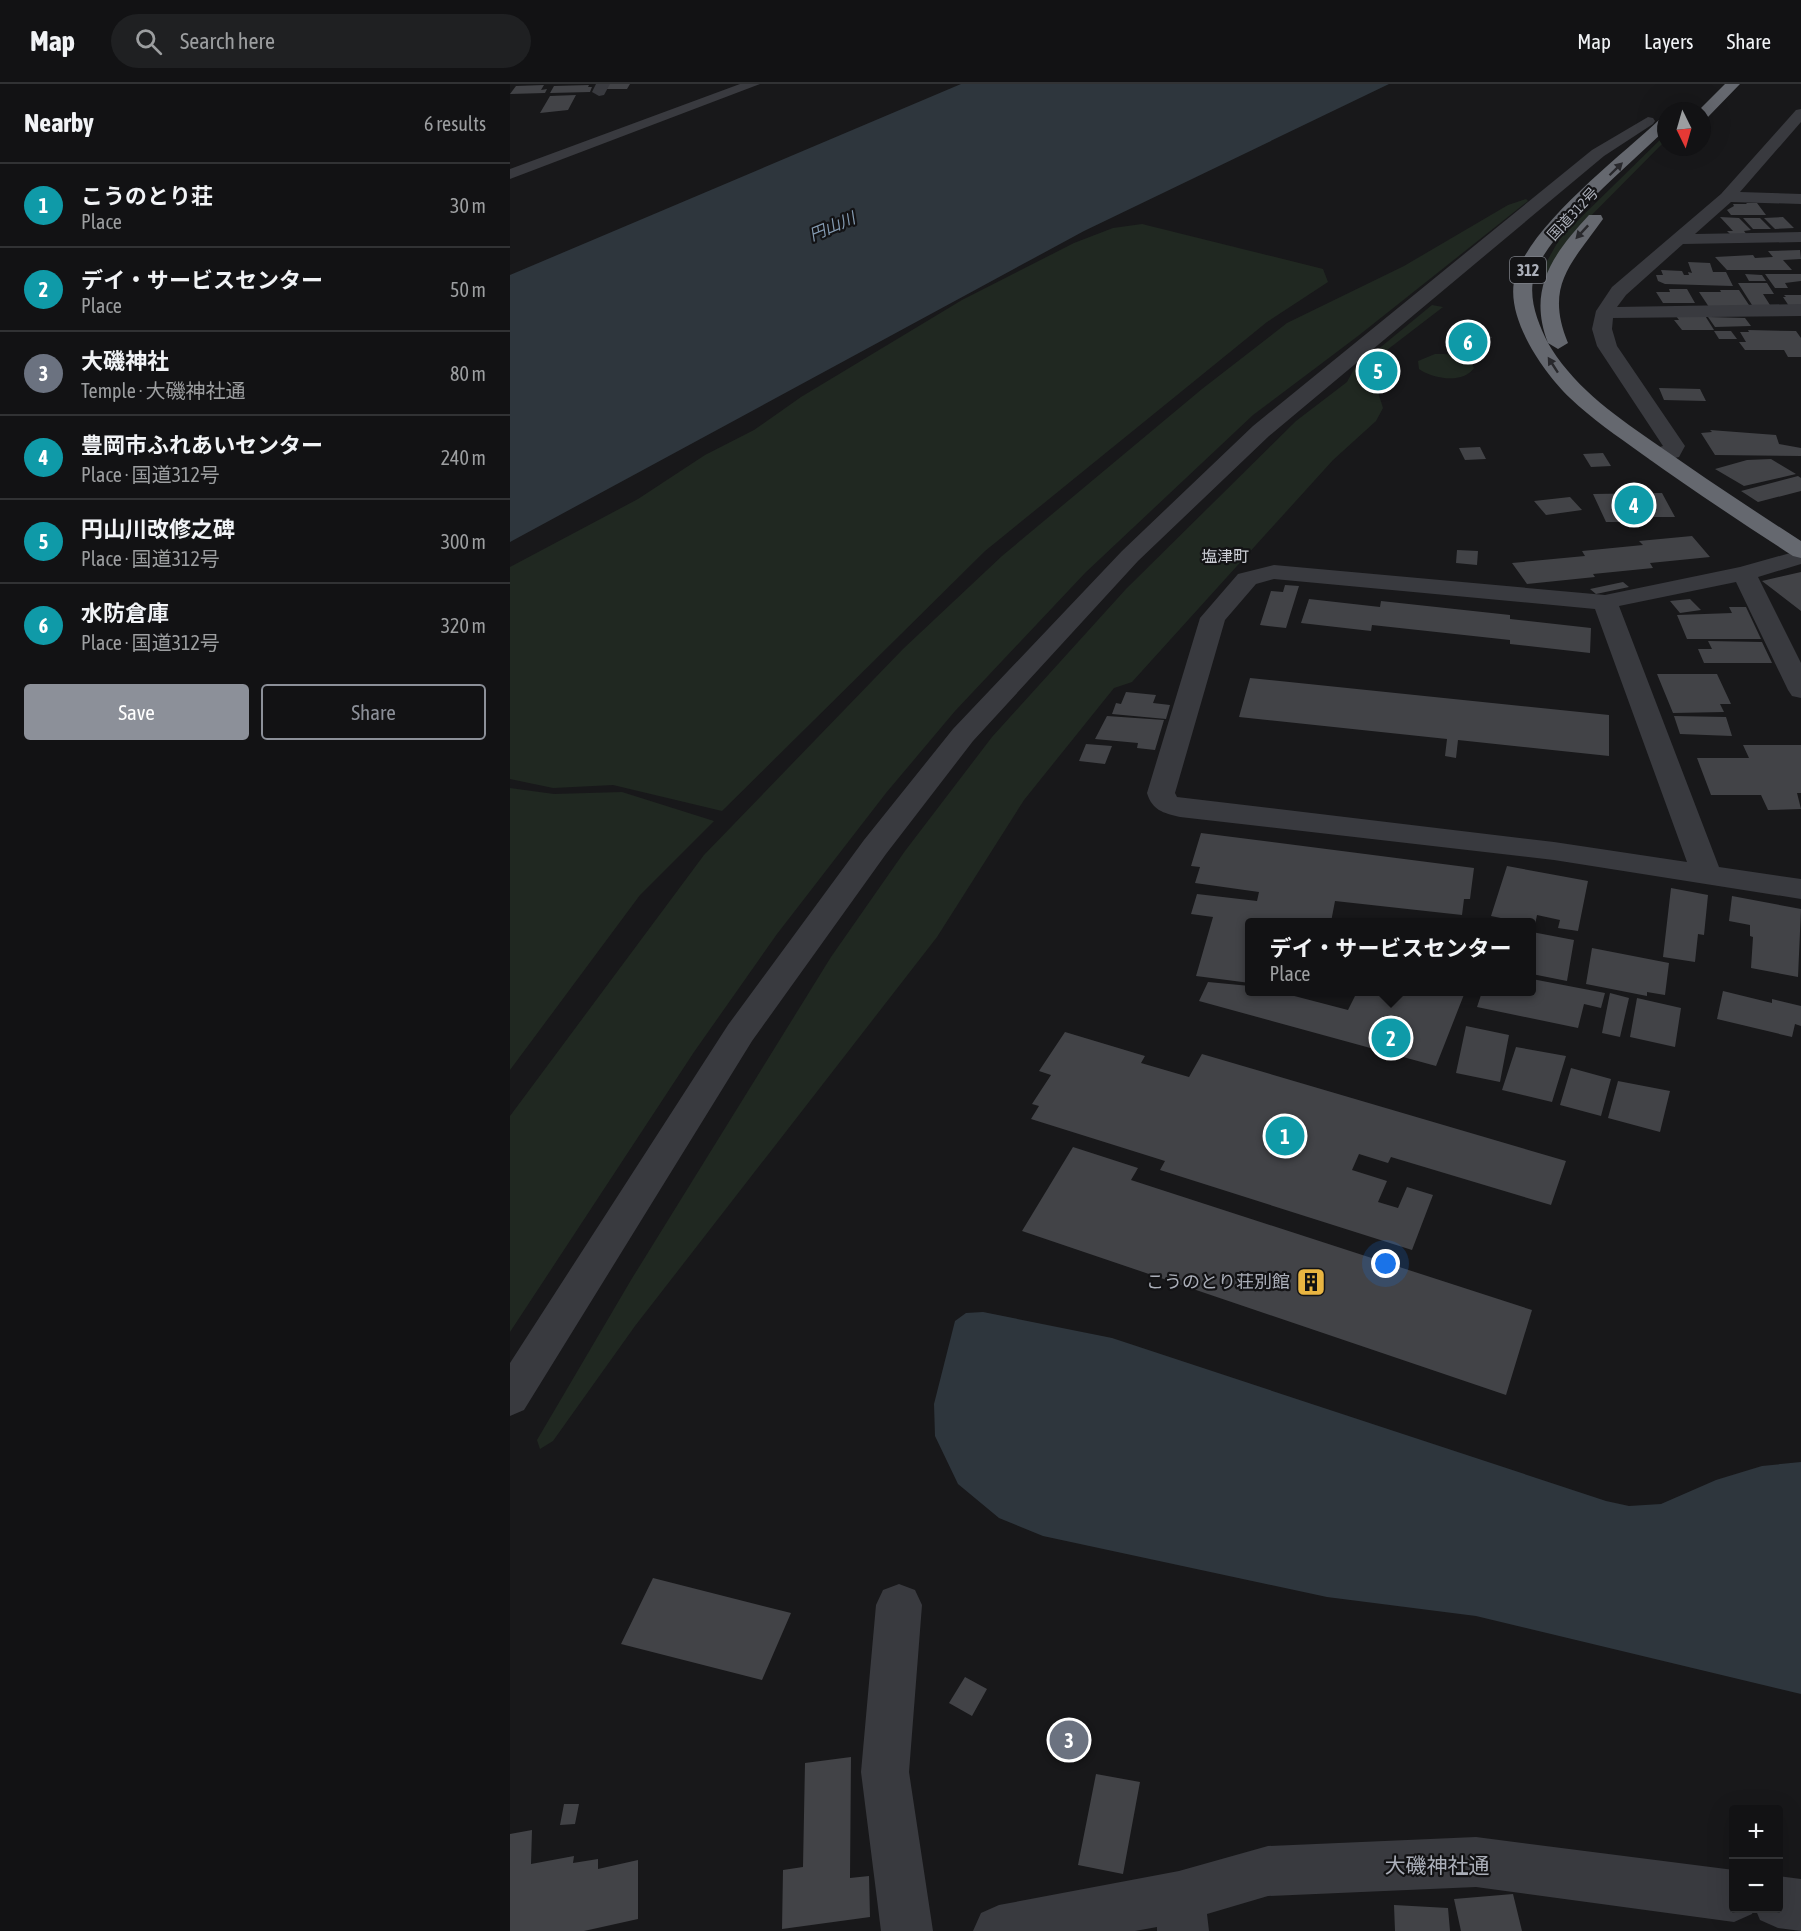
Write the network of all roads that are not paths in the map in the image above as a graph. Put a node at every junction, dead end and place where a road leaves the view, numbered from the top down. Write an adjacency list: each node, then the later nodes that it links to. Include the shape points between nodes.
1 (724, 84): 6 (street, via 658,116)
2 (753, 84): 6 (street)
3 (1733, 84): 4 (highway)
4 (1711, 107)
5 (1801, 113): 8 (street)
6 (656, 121): 10 (street); 11 (street, via 592,155)
7 (1657, 121): 19 (highway, 国道312号 / 312, one-way to 7, via 1592,407 1557,373 1536,336 1523,296 1526,274 1548,239); 28 (street, via 1598,153 1261,431 1130,556 963,735 875,847 740,1033)
8 (1768, 152): 9 (street); 12 (street)
9 (1790, 154)
10 (510, 174)
11 (510, 189)
12 (1726, 197): 13 (street); 16 (street)
13 (1801, 199)
14 (1609, 204): 19 (highway, 国道312号 / 312, one-way to 19, via 1572,243 1559,265 1548,299 1549,316 1554,336 1585,386)
15 (1801, 237): 16 (street)
16 (1680, 239): 18 (street, via 1619,291)
17 (1801, 310): 18 (street, via 1628,314)
18 (1605, 311): 20 (street, via 1602,329 1606,346 1674,446 1671,452)
19 (1626, 432): 20 (highway, 国道312号 / 312)
20 (1658, 455): 21 (highway, 国道312号 / 312)
21 (1801, 551)
22 (1801, 557): 23 (street)
23 (1744, 573): 24 (street); 25 (street)
24 (1605, 602): 26 (street); 26 (street, via 1274,572 1247,579 1213,618 1161,793 1164,802 1180,808 1554,851)
25 (1801, 690)
26 (1707, 874): 27 (street)
27 (1801, 889)
28 (510, 1398)
29 (899, 1605): 34 (street, via 885,1772)
30 (1729, 1895): 33 (street, 大磯神社通, via 1476,1862 1268,1871)
31 (1783, 1903): 32 (street)
32 (1801, 1905)
33 (1181, 1914): 35 (street, 大磯神社通)
34 (908, 1931)
35 (999, 1931)

